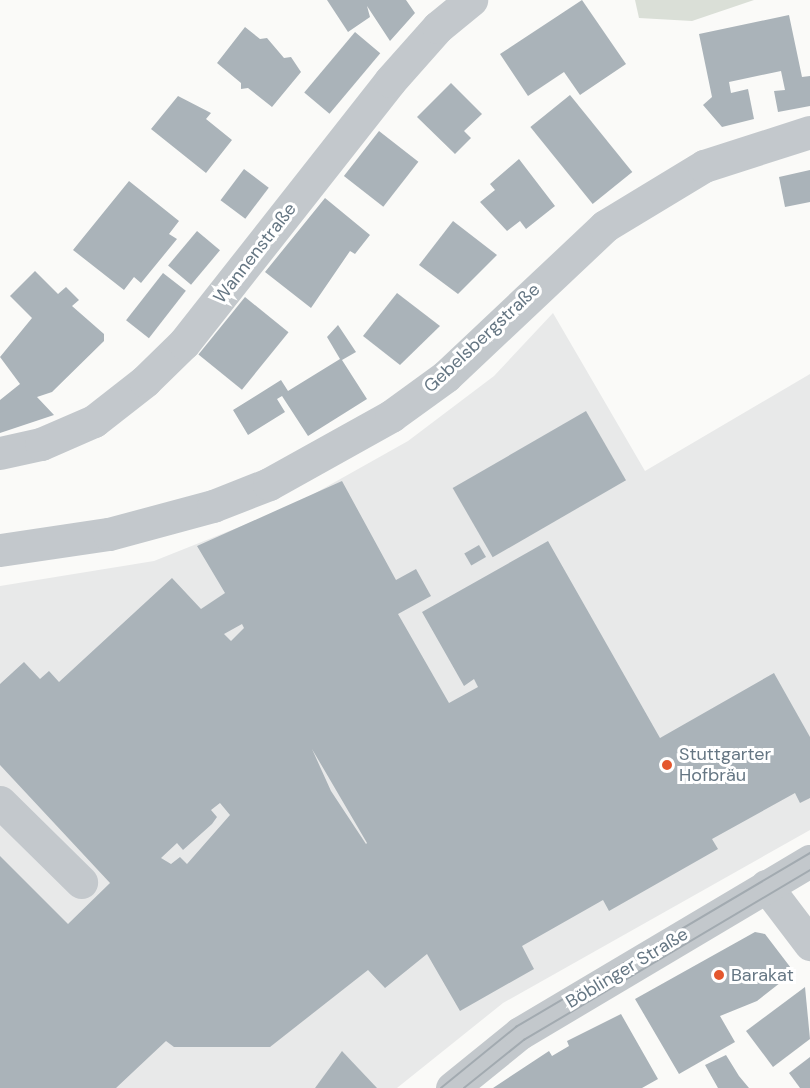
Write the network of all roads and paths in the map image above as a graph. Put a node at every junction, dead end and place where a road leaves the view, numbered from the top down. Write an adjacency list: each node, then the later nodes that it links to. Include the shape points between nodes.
1 (471, 0): 3 (street, Wannenstraße, via 438,27 390,81 203,320 145,381 94,421 41,444)
2 (810, 132): 4 (street, Gebelsbergstraße, via 704,166 605,226 447,376 391,416 269,484 213,506 109,534)
3 (0, 453)
4 (0, 550)
5 (0, 802): 7 (street)
6 (810, 861): 8 (street, Böblinger Straße)
7 (81, 882)
8 (766, 886): 9 (street); 10 (street, Böblinger Straße, via 520,1033)
9 (810, 944)
10 (452, 1088)

